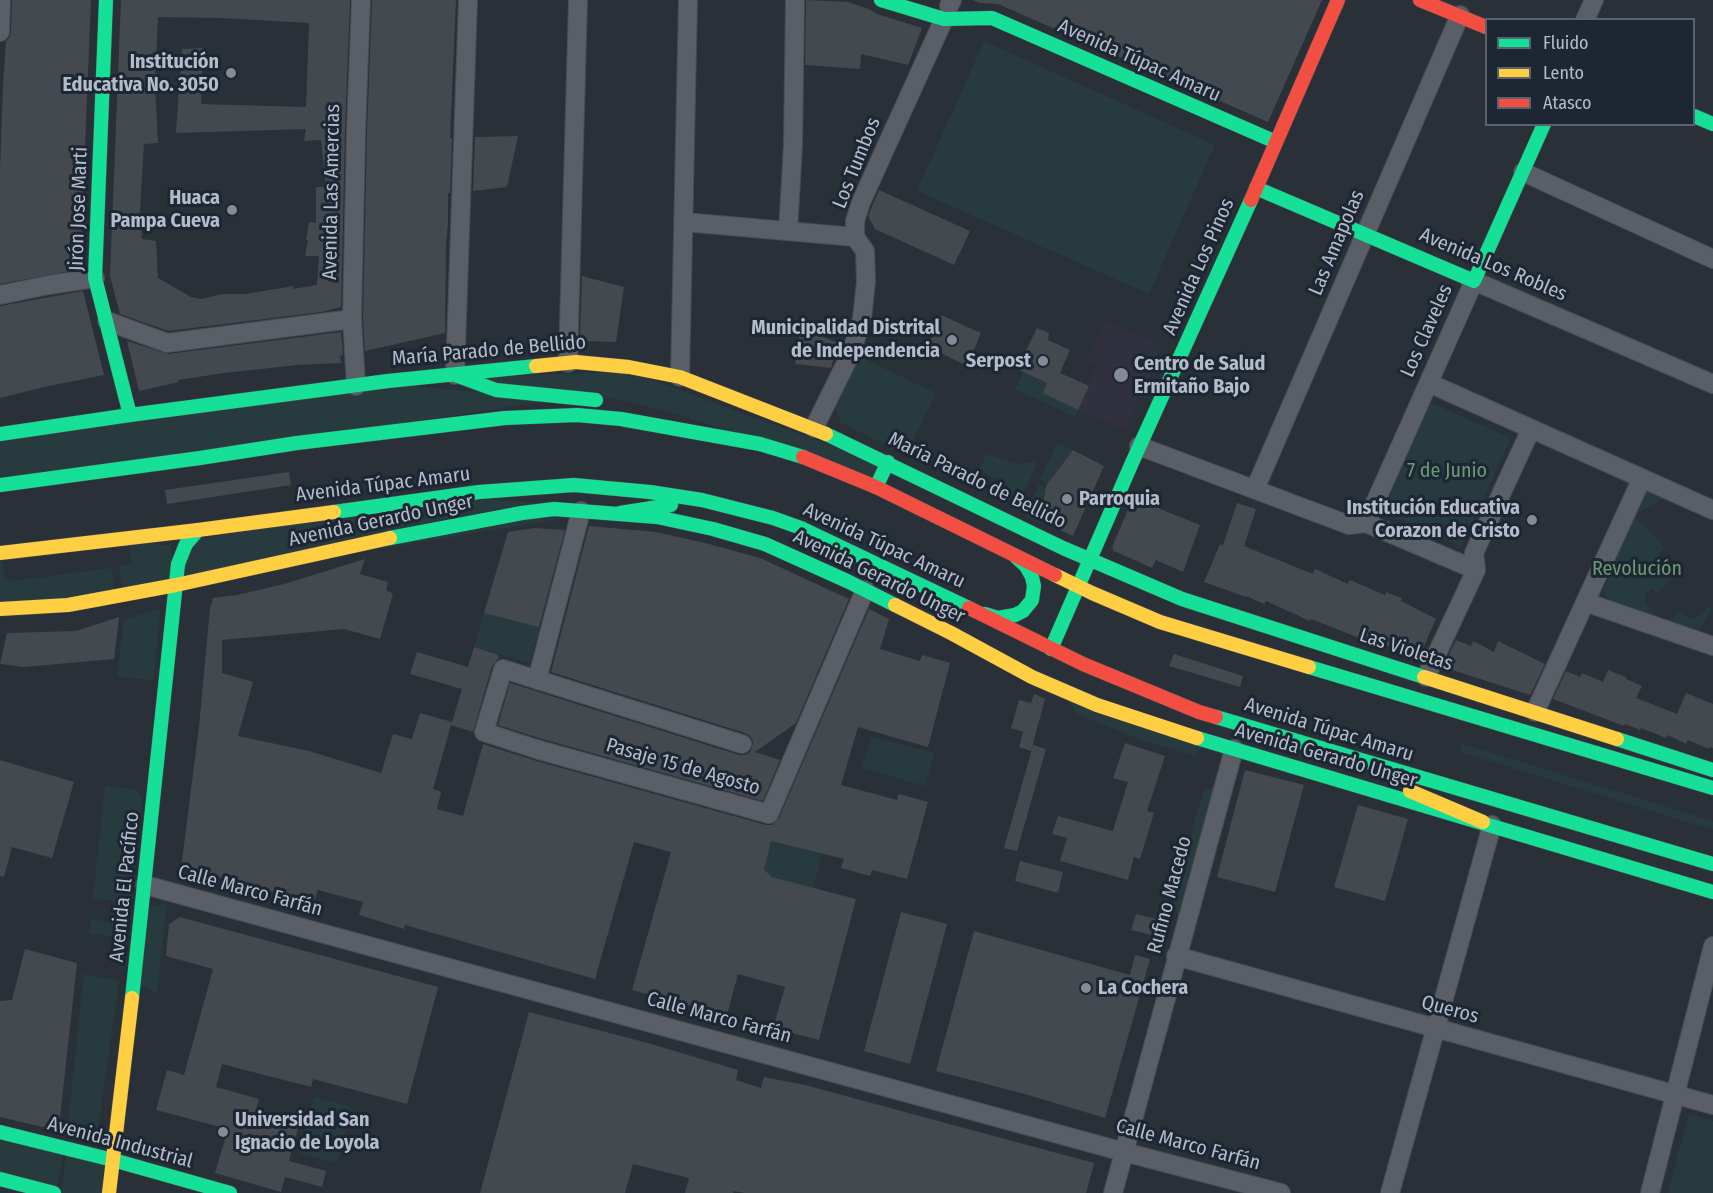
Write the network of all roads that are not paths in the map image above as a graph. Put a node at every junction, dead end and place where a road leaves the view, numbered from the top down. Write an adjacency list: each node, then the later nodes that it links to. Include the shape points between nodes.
1 (2, 0): 16 (street)
2 (106, 0): 28 (street, Jirón Jose Marti)
3 (361, 0): 31 (street, Avenida Las Amercias)
4 (468, 0): 34 (street)
5 (578, 0): 33 (street)
6 (688, 0): 23 (street)
7 (795, 0): 24 (street)
8 (880, 0): 12 (street, Avenida Túpac Amaru)
9 (1338, 0): 20 (street, Avenida Los Pinos)
10 (1420, 0): 13 (street)
11 (1594, 0): 14 (street)
12 (948, 9): 20 (street, Avenida Túpac Amaru, via 992,18); 26 (street, Los Tumbos, via 861,202)
13 (1460, 15): 15 (street); 25 (street, Las Amapolas)
14 (1586, 18)
15 (1485, 27)
16 (0, 32)
17 (1695, 116): 18 (street)
18 (1713, 124)
19 (1543, 126): 21 (street, Los Claveles)
20 (1276, 142): 22 (street, Avenida Los Pinos)
21 (1523, 172): 27 (street); 29 (street, Los Claveles)
22 (1256, 188): 25 (street, Avenida Los Robles); 46 (street, Avenida Los Pinos)
23 (684, 222): 24 (street); 35 (street)
24 (788, 231): 26 (street)
25 (1365, 234): 29 (street, Avenida Los Robles); 51 (street, Las Amapolas)
26 (855, 237): 42 (street, Los Tumbos, via 865,251 862,319)
27 (1713, 259)
28 (95, 278): 30 (street); 32 (street, Jirón Jose Marti)
29 (1474, 281): 36 (street, Los Claveles); 37 (street, Avenida Los Robles)
30 (0, 295)
31 (352, 319): 32 (street, via 167,343); 38 (street, Avenida Las Amercias)
32 (107, 321): 41 (street, Jirón Jose Marti)
33 (568, 363): 34 (street, María Parado de Bellido); 35 (street, María Parado de Bellido, via 628,367)
34 (454, 375): 38 (street, María Parado de Bellido); 39 (street, via 496,390)
35 (680, 377): 42 (street, María Parado de Bellido)
36 (1429, 383): 43 (street); 56 (street, Los Claveles)
37 (1713, 384)
38 (356, 386): 41 (street, María Parado de Bellido)
39 (613, 402)
40 (662, 413): 45 (street)
41 (130, 415): 44 (street, María Parado de Bellido)
42 (814, 428): 47 (street, María Parado de Bellido)
43 (1531, 429): 48 (street); 63 (street, via 1474,553)
44 (0, 434)
45 (760, 444): 49 (street, via 621,419 576,415 505,418 297,442); 50 (street, via 802,456)
46 (1139, 446): 51 (street); 61 (street, Avenida Los Pinos)
47 (888, 462): 50 (street); 61 (street, María Parado de Bellido)
48 (1642, 478): 54 (street); 67 (street)
49 (0, 485)
50 (876, 487): 60 (street)
51 (1255, 489): 56 (street, via 1349,525)
52 (702, 500): 55 (street); 57 (street, Avenida Túpac Amaru, via 574,485 479,492); 69 (street, Avenida Túpac Amaru, via 801,528)
53 (580, 510): 55 (street, Avenida Gerardo Unger); 64 (street, Avenida Gerardo Unger, via 554,509 470,521); 73 (street)
54 (1713, 510)
55 (620, 513): 66 (street, Avenida Gerardo Unger, via 657,517 765,544)
56 (1366, 523): 63 (street)
57 (198, 530): 58 (street, Avenida Túpac Amaru); 62 (street, via 183,550)
58 (157, 535): 59 (street, Avenida Túpac Amaru); 62 (street, via 174,545)
59 (0, 553)
60 (1012, 554): 65 (street); 69 (street, via 1032,577 1034,591 1029,604 1006,618)
61 (1089, 559): 65 (street, Avenida Los Pinos); 72 (street, Las Violetas, via 1182,598)
62 (178, 570): 64 (street, Avenida El Pacífico)
63 (1476, 570): 72 (street)
64 (176, 585): 68 (street, Avenida Gerardo Unger, via 68,605); 82 (street, Avenida El Pacífico)
65 (1078, 586): 71 (street, Avenida Los Pinos); 79 (street, via 1160,622)
66 (865, 590): 73 (street, Pasaje 15 de Agosto, via 769,814 484,732 503,669); 77 (street, Avenida Gerardo Unger, via 1075,696)
67 (1585, 602): 70 (street); 74 (street)
68 (0, 609)
69 (975, 610): 71 (street, Avenida Túpac Amaru)
70 (1713, 646)
71 (1051, 649): 75 (street, Avenida Túpac Amaru, via 1199,712)
72 (1426, 677): 74 (street, Las Violetas)
73 (537, 680): 76 (street)
74 (1535, 712): 78 (street, Las Violetas)
75 (1292, 740): 80 (street); 81 (street, Avenida Túpac Amaru)
76 (742, 744)
77 (1234, 749): 80 (street, Avenida Gerardo Unger); 85 (street, Rufino Macedo)
78 (1713, 770)
79 (1713, 788)
80 (1487, 824): 83 (street, Avenida Gerardo Unger); 86 (street)
81 (1713, 864)
82 (145, 885): 90 (street, Calle Marco Farfán); 91 (street, Avenida El Pacífico)
83 (1713, 892)
84 (1713, 946): 87 (street)
85 (1176, 956): 86 (street, Queros); 90 (street, Rufino Macedo)
86 (1435, 1029): 87 (street, Queros); 98 (street)
87 (1676, 1095): 88 (street, Queros); 99 (street)
88 (1713, 1105)
89 (0, 1132): 91 (street, Avenida Industrial)
90 (1124, 1152): 96 (street, Rufino Macedo); 97 (street, Calle Marco Farfán)
91 (113, 1160): 94 (street, Avenida El Pacífico); 95 (street, Avenida Industrial)
92 (0, 1179): 93 (street)
93 (54, 1193)
94 (109, 1193)
95 (230, 1193)
96 (1113, 1193)
97 (1281, 1193)
98 (1390, 1193)
99 (1650, 1193)

